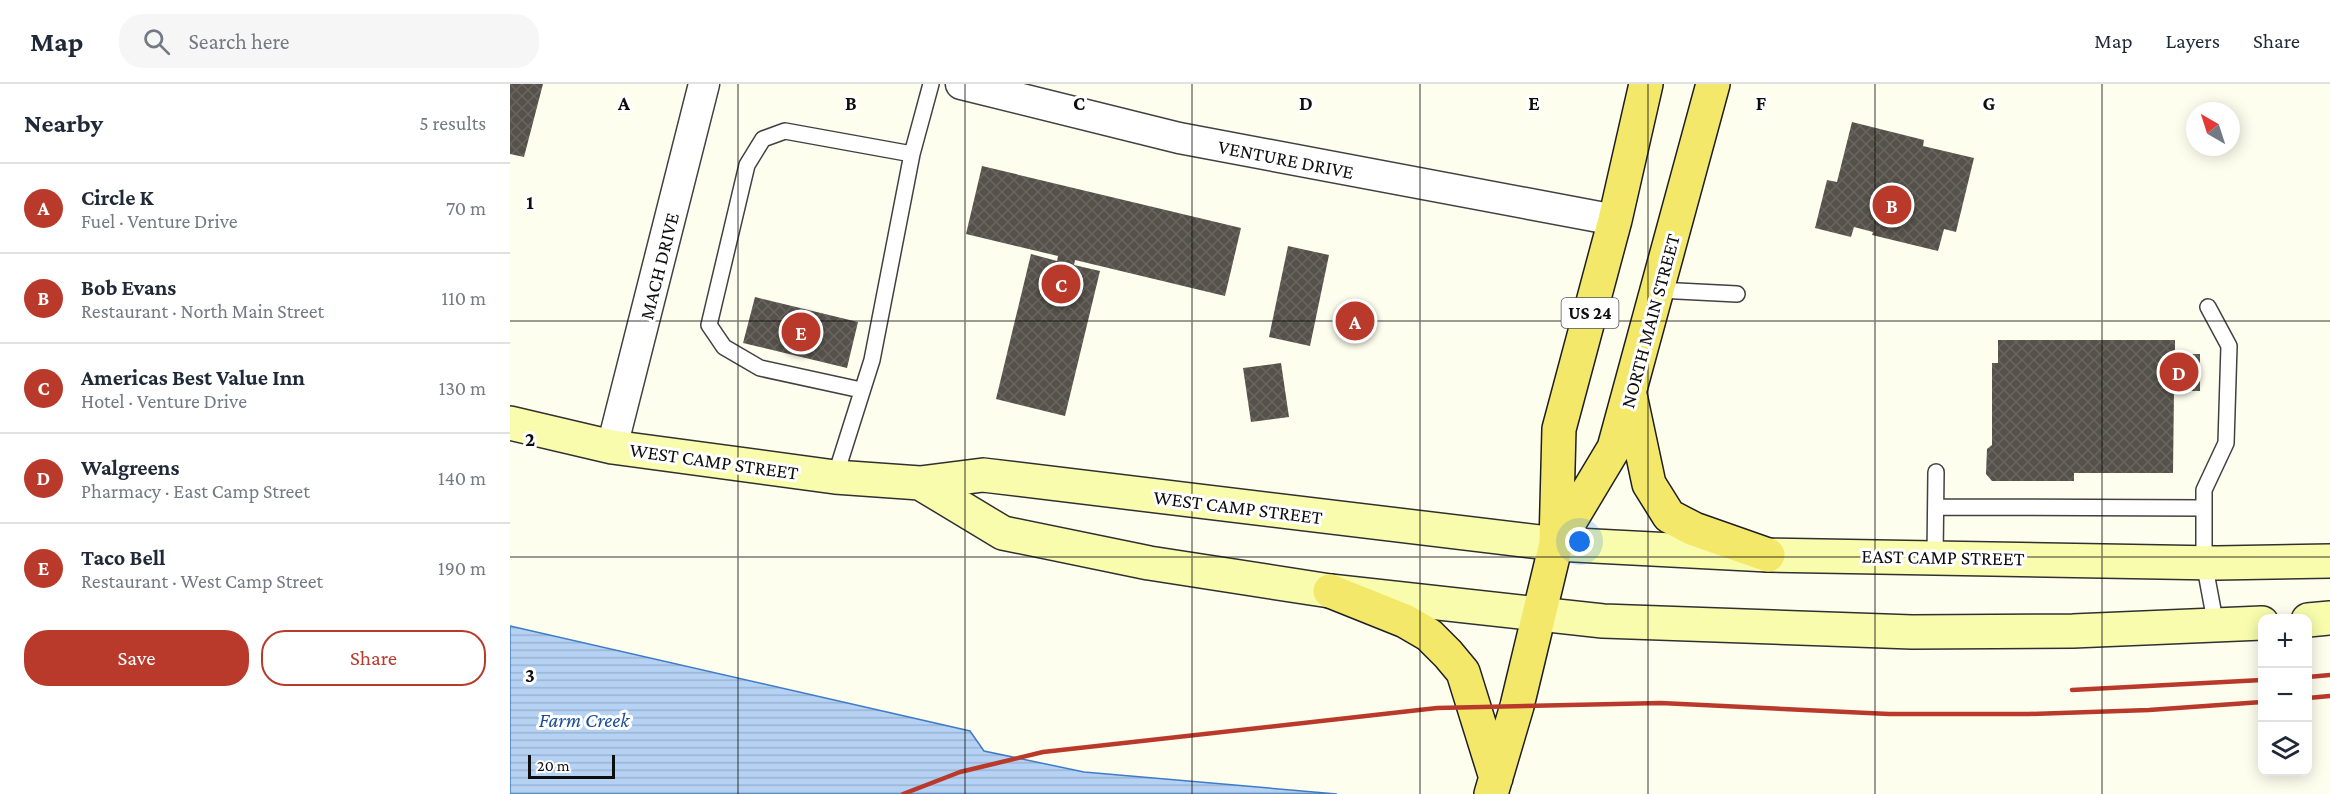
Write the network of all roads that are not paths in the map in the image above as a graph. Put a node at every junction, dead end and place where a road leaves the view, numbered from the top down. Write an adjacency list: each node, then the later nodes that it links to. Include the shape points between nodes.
1 (704, 84): 14 (street, MACH DRIVE)
2 (931, 84): 6 (lane)
3 (961, 84): 7 (street, VENTURE DRIVE, via 1179,138)
4 (1646, 84): 7 (main road, NORTH MAIN STREET / US 24)
5 (1713, 84): 8 (main road, NORTH MAIN STREET / US 24)
6 (912, 154): 11 (lane, via 872,360); 11 (lane, via 785,131 763,140 747,165 709,325 724,347 760,368)
7 (1615, 220): 20 (main road, NORTH MAIN STREET / US 24, via 1559,429)
8 (1658, 290): 9 (lane); 12 (main road, NORTH MAIN STREET / US 24)
9 (1737, 294)
10 (2208, 307): 19 (lane, via 2229,346 2226,443 2204,490)
11 (861, 390): 16 (lane)
12 (1630, 394): 20 (main road, NORTH MAIN STREET / US 24, via 1614,448); 21 (main road, via 1649,484 1669,516)
13 (510, 423): 14 (main road, WEST CAMP STREET)
14 (612, 447): 16 (main road, WEST CAMP STREET)
15 (1936, 472): 18 (lane)
16 (835, 477): 17 (main road, WEST CAMP STREET)
17 (920, 483): 20 (main road, WEST CAMP STREET, via 983,475); 25 (main road, WEST CAMP STREET, via 1003,533 1149,563)
18 (1936, 507): 19 (lane); 22 (lane)
19 (2204, 508): 24 (lane)
20 (1556, 544): 21 (main road, EAST CAMP STREET); 26 (main road, NORTH MAIN STREET / US 24)
21 (1768, 555): 22 (main road, EAST CAMP STREET)
22 (1935, 557): 24 (main road, EAST CAMP STREET)
23 (2330, 561): 24 (main road, EAST CAMP STREET)
24 (2204, 562): 30 (lane)
25 (1330, 591): 26 (main road, WEST CAMP STREET); 31 (main road, via 1406,621 1429,635 1448,654 1463,672)
26 (1539, 613): 30 (main road, via 1603,621 1912,632); 31 (main road, NORTH MAIN STREET / US 24)
27 (2330, 618): 28 (main road)
28 (2312, 620)
29 (2258, 623): 30 (main road)
30 (2216, 626)
31 (1493, 786)

